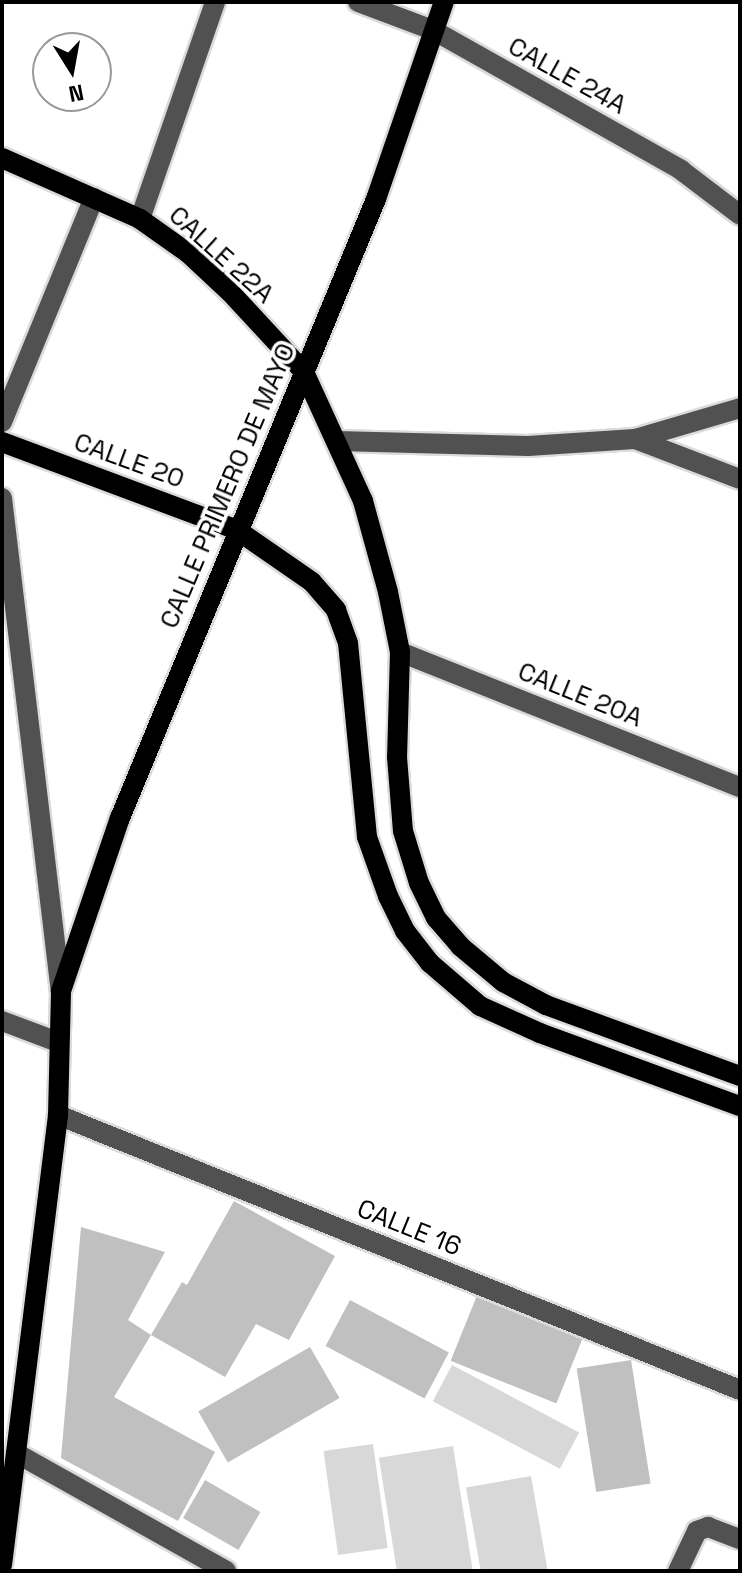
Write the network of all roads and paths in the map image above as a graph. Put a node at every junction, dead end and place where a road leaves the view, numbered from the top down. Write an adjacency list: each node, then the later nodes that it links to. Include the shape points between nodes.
1 (215, 2): 8 (street)
2 (358, 2): 4 (street, CALLE 24A)
3 (444, 2): 4 (main road, CALLE PRIMERO DE MAYO)
4 (433, 30): 7 (street, CALLE 24A, via 681,170); 9 (main road, CALLE PRIMERO DE MAYO, via 376,199)
5 (2, 158): 6 (main road, CALLE 22A)
6 (94, 198): 8 (main road, CALLE 22A); 11 (street)
7 (740, 215)
8 (140, 219): 9 (main road, CALLE 22A, via 230,292)
9 (304, 372): 13 (main road, CALLE 22A); 17 (main road, CALLE PRIMERO DE MAYO)
10 (740, 408): 12 (street)
11 (2, 422)
12 (635, 439): 13 (street, via 528,446); 15 (street)
13 (337, 441): 18 (main road, CALLE 22A, via 363,501)
14 (2, 442): 17 (main road, CALLE 20)
15 (740, 479)
16 (2, 498): 20 (street, CALLE PRIMERO DE MAYO)
17 (237, 530): 20 (main road, CALLE PRIMERO DE MAYO, via 120,818); 24 (main road, CALLE 20, via 312,582 336,610 348,643 367,837 405,931 430,963 480,1006)
18 (400, 652): 19 (street, CALLE 20A); 23 (main road, CALLE 22A, via 397,757 403,831 436,918 503,982 546,1005)
19 (740, 787)
20 (61, 991): 22 (main road, CALLE PRIMERO DE MAYO)
21 (2, 1021): 22 (street)
22 (58, 1042): 25 (main road, CALLE PRIMERO DE MAYO)
23 (740, 1076)
24 (740, 1106)
25 (58, 1115): 26 (street, CALLE 16); 27 (main road, CALLE PRIMERO DE MAYO)
26 (740, 1390)
27 (16, 1453): 29 (main road, CALLE PRIMERO DE MAYO); 30 (street)
28 (740, 1539): 31 (street, via 708,1527 697,1531)
29 (2, 1565)
30 (226, 1571)
31 (678, 1571)

